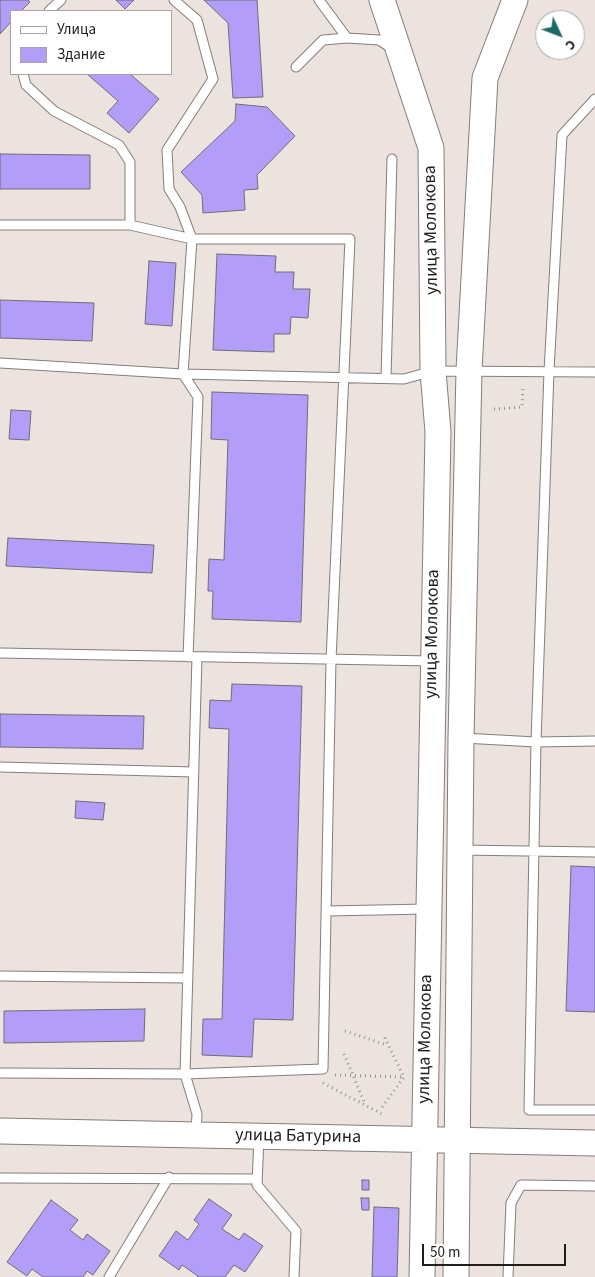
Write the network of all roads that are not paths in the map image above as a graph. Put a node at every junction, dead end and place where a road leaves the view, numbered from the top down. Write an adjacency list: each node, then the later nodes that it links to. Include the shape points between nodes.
1 (61, 0): 6 (lane)
2 (174, 0): 15 (lane, via 196,20 213,79 167,150 169,189)
3 (319, 0): 7 (lane)
4 (382, 0): 8 (main road, улица Молокова)
5 (515, 0): 17 (main road, улица Молокова, via 485,78)
6 (50, 10)
7 (347, 38): 8 (lane, via 379,40); 9 (lane, via 323,40)
8 (399, 54): 18 (main road, улица Молокова, via 431,148)
9 (296, 67)
10 (23, 75): 14 (lane, via 26,85 54,111 119,145 130,162)
11 (595, 99): 19 (lane, via 562,135)
12 (392, 159): 23 (lane)
13 (0, 225): 14 (lane)
14 (130, 225): 15 (lane)
15 (192, 239): 21 (lane); 22 (lane, via 350,239)
16 (0, 363): 21 (lane)
17 (469, 370): 18 (lane); 19 (lane); 25 (main road, улица Молокова)
18 (433, 371): 23 (lane, via 404,378); 24 (main road, улица Молокова)
19 (549, 371): 20 (lane); 31 (lane)
20 (595, 372)
21 (183, 374): 22 (lane); 27 (lane, via 198,397)
22 (343, 377): 23 (lane); 28 (lane)
23 (386, 378)
24 (438, 432): 25 (main road, via 450,426); 29 (main road, улица Молокова)
25 (468, 442): 30 (main road, улица Молокова)
26 (0, 653): 27 (lane)
27 (193, 657): 28 (lane); 34 (lane)
28 (331, 660): 29 (lane); 39 (lane)
29 (432, 661): 38 (main road, улица Молокова)
30 (461, 738): 31 (lane); 35 (main road, улица Молокова)
31 (536, 742): 32 (lane); 36 (lane)
32 (595, 742)
33 (0, 767): 34 (lane)
34 (194, 772): 41 (lane)
35 (460, 850): 36 (lane); 49 (main road, улица Молокова)
36 (534, 852): 37 (lane); 44 (lane, via 529,1110)
37 (595, 852)
38 (428, 909): 39 (lane); 48 (main road, улица Молокова)
39 (327, 911): 43 (lane, via 323,1069)
40 (0, 976): 41 (lane)
41 (188, 978): 43 (lane)
42 (0, 1073): 43 (lane)
43 (185, 1074): 46 (lane, via 197,1114)
44 (595, 1110)
45 (0, 1131): 46 (main road, улица Батурина)
46 (196, 1135): 47 (main road, улица Батурина)
47 (259, 1136): 48 (main road, улица Батурина); 53 (lane)
48 (424, 1140): 49 (main road, улица Батурина); 57 (main road, улица Молокова)
49 (458, 1141): 50 (main road, улица Батурина); 58 (main road, улица Молокова)
50 (595, 1143)
51 (168, 1177): 52 (lane); 53 (lane); 55 (lane)
52 (0, 1178)
53 (258, 1179): 56 (lane, via 257,1185 296,1231)
54 (595, 1186): 59 (lane, via 521,1185 511,1203)
55 (109, 1277)
56 (294, 1277)
57 (422, 1277)
58 (456, 1277)
59 (508, 1277)

